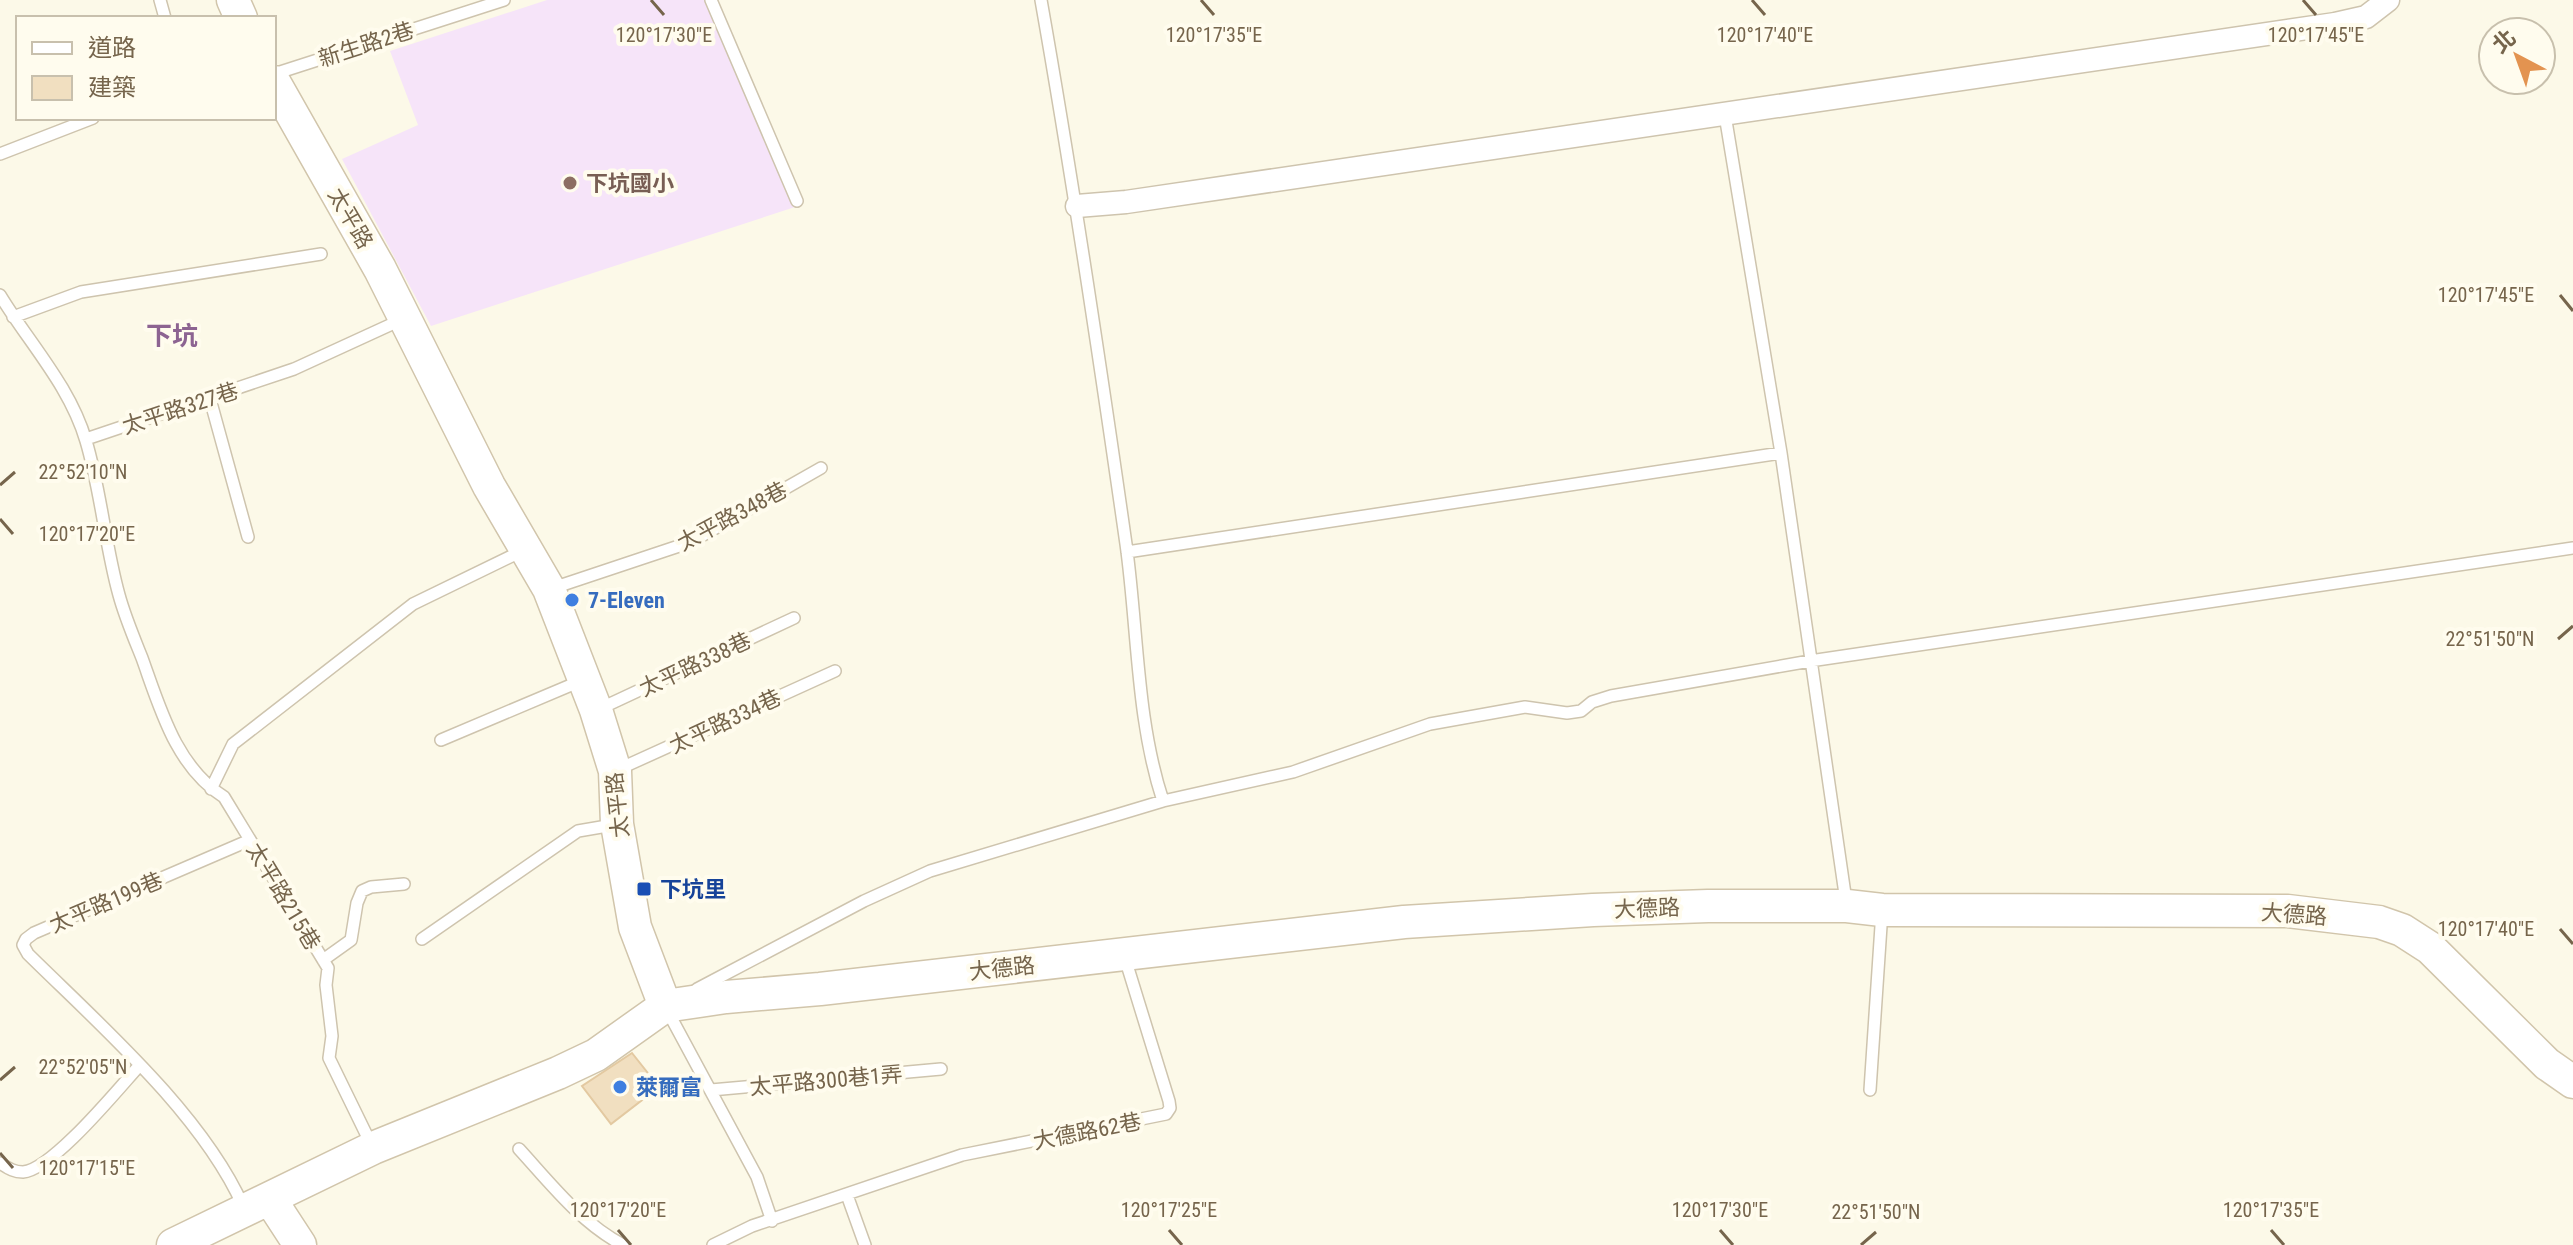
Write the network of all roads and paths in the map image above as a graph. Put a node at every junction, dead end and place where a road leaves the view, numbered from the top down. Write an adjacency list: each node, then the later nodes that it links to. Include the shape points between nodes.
1 (504, 0): 5 (lane, 新生路2巷)
2 (711, 0): 10 (lane)
3 (1041, 0): 11 (lane)
4 (2388, 0): 7 (street, via 2366,17 2335,24)
5 (276, 73)
6 (276, 86): 15 (street, 太平路)
7 (1725, 115): 11 (street); 18 (lane)
8 (88, 120): 9 (lane)
9 (0, 154)
10 (797, 201)
11 (1077, 206): 23 (lane)
12 (321, 254): 14 (lane, via 81,292)
13 (0, 295): 14 (lane)
14 (13, 317): 17 (lane, via 58,380)
15 (405, 319): 16 (lane, 太平路327巷, via 294,369); 21 (street, 太平路)
16 (210, 399): 17 (lane, 太平路327巷); 20 (lane)
17 (86, 439): 32 (lane, 太平路215巷, via 119,597 168,729)
18 (1781, 453): 23 (lane); 26 (lane)
19 (821, 468): 24 (lane, 太平路348巷, via 691,542)
20 (248, 537)
21 (526, 548): 24 (street, 太平路); 32 (lane, via 413,604 233,744)
22 (2573, 548): 26 (lane)
23 (1127, 552): 33 (lane, via 1150,762)
24 (549, 589): 28 (street, 太平路)
25 (794, 618): 29 (lane, 太平路338巷)
26 (1810, 661): 33 (lane, via 1611,696 1581,711 1525,707 1430,724 1293,772); 37 (lane)
27 (835, 671): 31 (lane, 太平路334巷)
28 (584, 680): 29 (street, 太平路); 30 (lane)
29 (596, 710): 31 (street, 太平路)
30 (441, 740)
31 (615, 771): 34 (street, 太平路)
32 (211, 789): 35 (lane, 太平路215巷, via 224,797)
33 (1163, 801): 42 (lane, via 930,871)
34 (617, 824): 39 (lane, via 578,831); 42 (street, 太平路, via 635,927)
35 (250, 840): 41 (lane, 太平路215巷); 43 (lane, 太平路199巷, via 34,933 23,945)
36 (404, 884): 41 (lane, via 362,891 351,940)
37 (1847, 906): 38 (street, 大德路); 40 (street, 大德路, via 1593,910 1404,922)
38 (1882, 910): 45 (street, 大德路, via 2288,911 2379,922 2430,948 2547,1064); 47 (lane)
39 (422, 939)
40 (1124, 954): 42 (street, 大德路); 51 (lane, 大德路62巷, via 1169,1101 1166,1114 962,1155)
41 (323, 960): 48 (lane, 太平路215巷, via 328,968 329,1058)
42 (665, 1006): 46 (lane); 48 (street, via 596,1055)
43 (139, 1066): 50 (lane, via 70,1143 26,1172); 52 (lane, 太平路199巷, via 184,1113 233,1185)
44 (941, 1069): 46 (lane, 太平路300巷1弄)
45 (2573, 1082)
46 (711, 1090): 53 (lane, via 757,1177)
47 (1870, 1090)
48 (373, 1148): 52 (street)
49 (519, 1149): 56 (lane, via 574,1208)
50 (0, 1163)
51 (847, 1195): 53 (lane); 58 (lane)
52 (258, 1205): 54 (street); 55 (street)
53 (772, 1221): 57 (lane)
54 (173, 1245)
55 (300, 1245)
56 (623, 1245)
57 (713, 1245)
58 (865, 1245)

